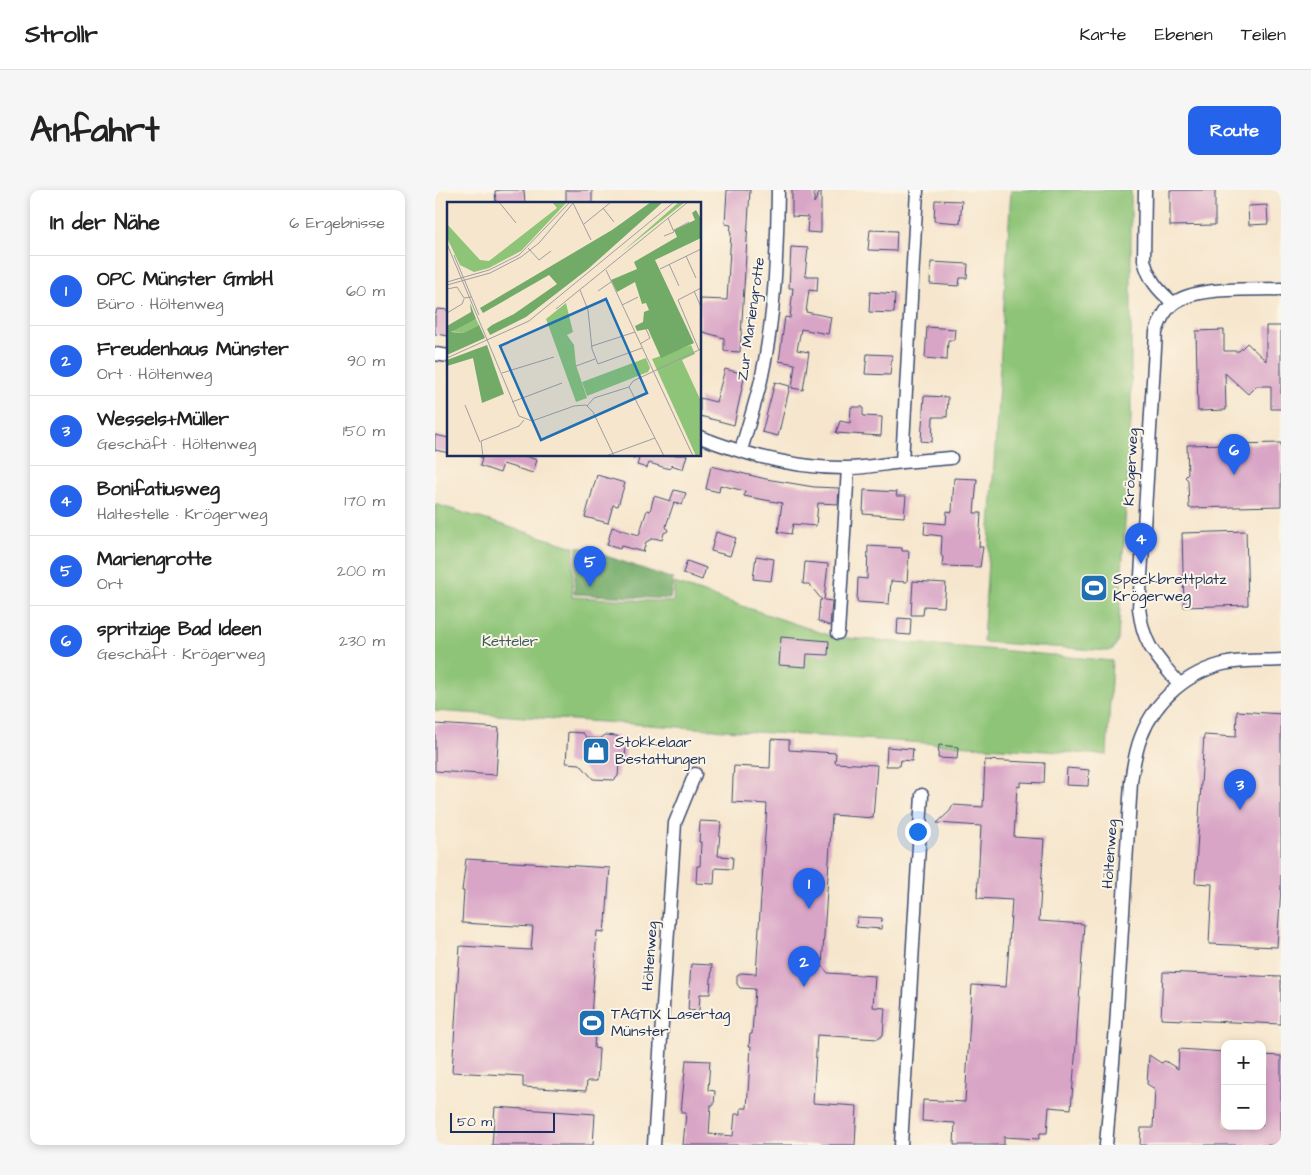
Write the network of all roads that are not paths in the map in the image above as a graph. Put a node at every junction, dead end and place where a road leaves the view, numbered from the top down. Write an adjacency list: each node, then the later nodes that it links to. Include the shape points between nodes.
1 (778, 190): 7 (street, Zur Mariengrotte, via 778,246 769,334 761,380)
2 (917, 190): 9 (street)
3 (1145, 190): 5 (street, via 1147,270 1155,286)
4 (1281, 289): 5 (street, via 1196,293)
5 (1173, 303): 13 (street, Krögerweg, via 1156,332 1139,608 1143,634 1149,647)
6 (701, 437): 7 (street)
7 (741, 450): 10 (street, via 793,463)
8 (951, 458): 9 (street)
9 (902, 462): 10 (street)
10 (848, 468): 11 (street)
11 (838, 633)
12 (1281, 660): 13 (street, Höltenweg, via 1227,664 1201,671)
13 (1180, 685): 18 (street, Höltenweg, via 1148,722 1135,755)
14 (695, 774): 16 (street, Höltenweg, via 675,823)
15 (922, 796): 17 (street)
16 (654, 1145)
17 (901, 1145)
18 (1106, 1145)

